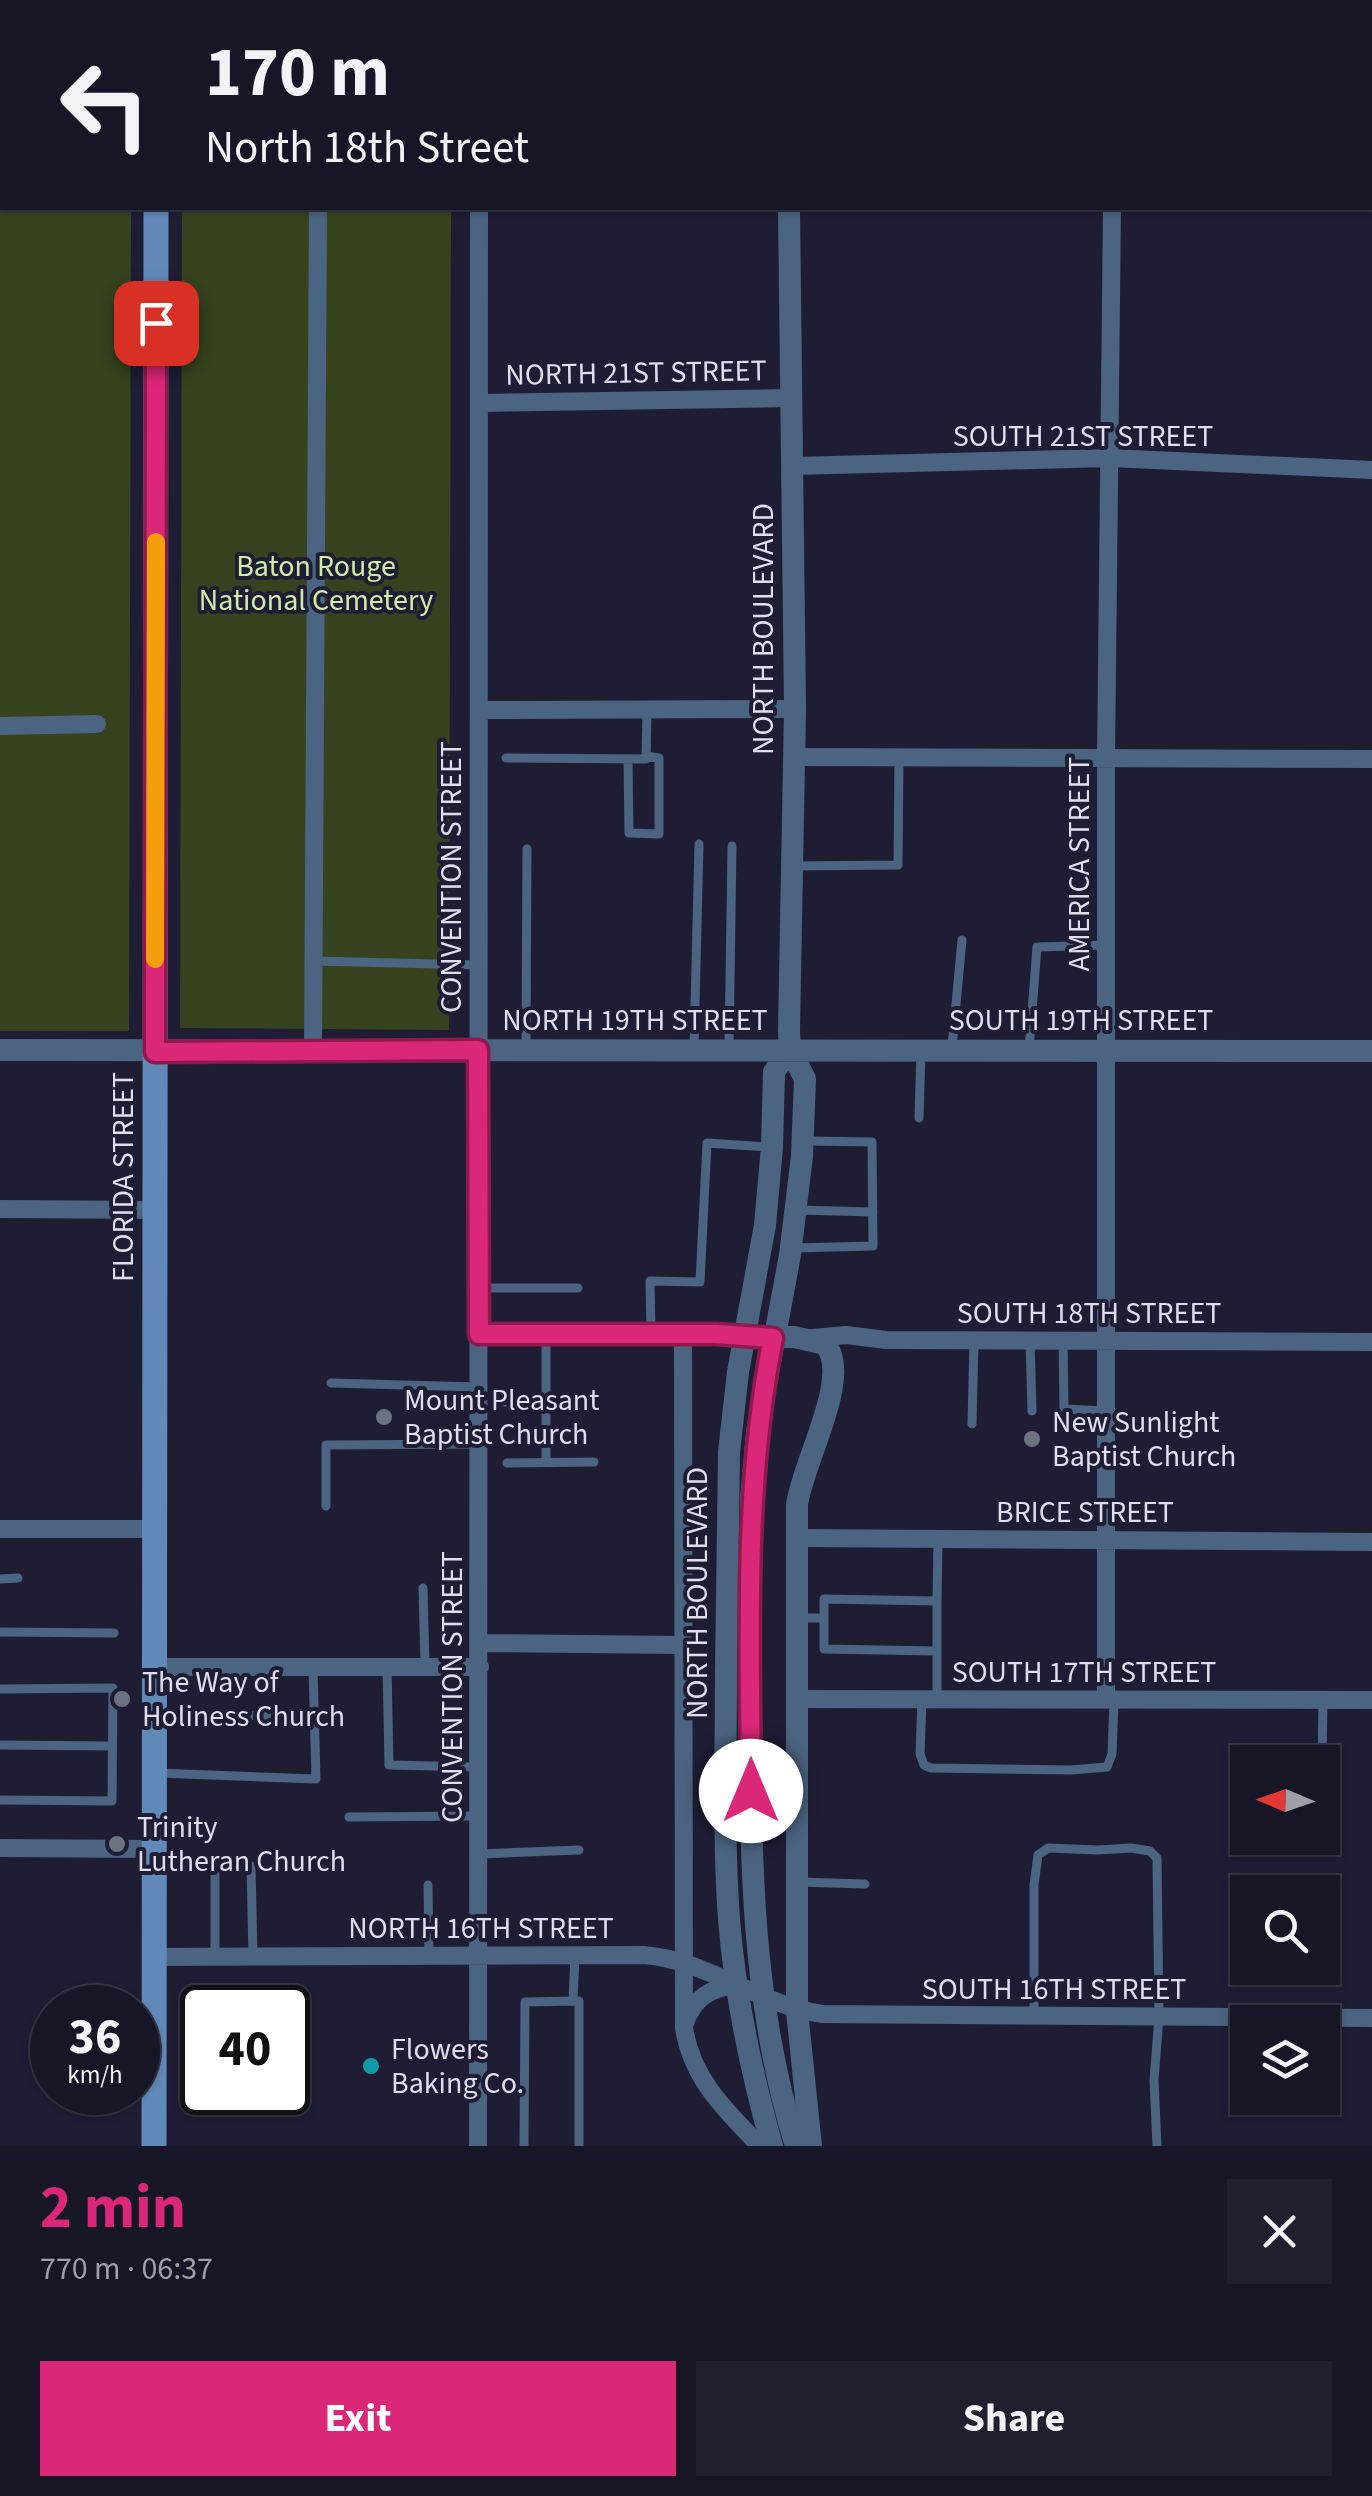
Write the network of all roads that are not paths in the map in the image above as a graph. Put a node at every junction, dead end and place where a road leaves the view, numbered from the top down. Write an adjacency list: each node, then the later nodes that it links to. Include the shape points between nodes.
1 (156, 210): 43 (main road, FLORIDA STREET)
2 (318, 210): 29 (street)
3 (479, 210): 7 (street, CONVENTION STREET)
4 (790, 210): 6 (street, NORTH BOULEVARD)
5 (1112, 210): 8 (street, AMERICA STREET)
6 (792, 398): 7 (street, NORTH 21ST STREET); 9 (street, NORTH BOULEVARD)
7 (481, 403): 12 (street, CONVENTION STREET)
8 (1110, 458): 9 (street, SOUTH 21ST STREET); 10 (street, SOUTH 21ST STREET); 21 (street, AMERICA STREET)
9 (793, 466): 11 (street, NORTH BOULEVARD)
10 (1372, 470)
11 (794, 709): 13 (street); 18 (street, NORTH BOULEVARD)
12 (479, 710): 13 (street); 30 (street, CONVENTION STREET)
13 (647, 711): 16 (lane)
14 (96, 724): 15 (street)
15 (0, 726)
16 (646, 756): 20 (lane); 20 (lane, via 659,758 659,834 629,833)
17 (506, 758): 20 (lane)
18 (794, 758): 19 (street); 26 (street, NORTH BOULEVARD)
19 (899, 758): 21 (street); 26 (lane, via 898,865)
20 (628, 759)
21 (1106, 759): 22 (street); 28 (street, AMERICA STREET)
22 (1372, 759)
23 (698, 844): 37 (lane)
24 (732, 846): 31 (lane)
25 (527, 850): 36 (lane)
26 (792, 866): 32 (street, NORTH BOULEVARD)
27 (962, 940): 38 (lane)
28 (1106, 945): 39 (lane, via 1037,948); 41 (street, AMERICA STREET)
29 (314, 962): 30 (lane); 40 (street)
30 (478, 964): 35 (street, CONVENTION STREET)
31 (730, 1049): 32 (street, NORTH 19TH STREET); 37 (street, NORTH 19TH STREET)
32 (790, 1049): 33 (street, SOUTH 19TH STREET); 45 (street, NORTH BOULEVARD, via 805,1079); 46 (street, NORTH BOULEVARD, via 774,1072)
33 (922, 1049): 38 (street, SOUTH 19TH STREET); 44 (lane)
34 (0, 1050): 43 (street, NORTH 19TH STREET)
35 (478, 1050): 36 (street, NORTH 19TH STREET); 40 (street, NORTH 19TH STREET); 52 (street, CONVENTION STREET)
36 (526, 1050): 37 (street, NORTH 19TH STREET)
37 (694, 1050)
38 (952, 1050): 39 (street, SOUTH 19TH STREET)
39 (1029, 1050): 41 (street, SOUTH 19TH STREET)
40 (313, 1051): 43 (street, NORTH 19TH STREET)
41 (1106, 1051): 42 (street, SOUTH 19TH STREET); 64 (street, AMERICA STREET)
42 (1372, 1051)
43 (155, 1052): 48 (main road, FLORIDA STREET)
44 (919, 1118)
45 (803, 1141): 49 (street, NORTH BOULEVARD); 50 (lane, via 872,1142)
46 (772, 1148): 56 (lane, via 707,1143 700,1282 650,1282); 58 (street, NORTH BOULEVARD)
47 (0, 1208): 48 (street)
48 (155, 1210): 80 (main road, FLORIDA STREET)
49 (797, 1210): 50 (lane); 51 (street, NORTH BOULEVARD)
50 (872, 1212): 51 (lane, via 873,1246)
51 (791, 1248): 59 (street, NORTH BOULEVARD)
52 (479, 1288): 53 (lane); 54 (street, CONVENTION STREET)
53 (578, 1288)
54 (479, 1334): 55 (street); 67 (street, CONVENTION STREET)
55 (546, 1334): 56 (street); 69 (lane)
56 (651, 1336): 57 (street)
57 (682, 1336): 58 (street); 94 (street, NORTH BOULEVARD)
58 (744, 1338): 59 (street); 145 (street, NORTH BOULEVARD, bridge, via 729,1452 727,1879 746,2048)
59 (773, 1338): 60 (street); 146 (street, NORTH BOULEVARD, bridge, via 751,1499 754,1931)
60 (807, 1338): 61 (street, SOUTH 18TH STREET); 81 (street, via 825,1344 835,1368 799,1490)
61 (974, 1340): 62 (street, SOUTH 18TH STREET); 73 (lane)
62 (1030, 1340): 63 (street, SOUTH 18TH STREET); 72 (lane)
63 (1063, 1340): 64 (street, SOUTH 18TH STREET); 71 (lane, via 1064,1408)
64 (1107, 1340): 65 (street, SOUTH 18TH STREET); 71 (street, AMERICA STREET)
65 (1372, 1342)
66 (331, 1383): 67 (lane)
67 (479, 1386): 74 (street, CONVENTION STREET)
68 (505, 1402): 69 (lane)
69 (546, 1402): 70 (lane); 75 (lane)
70 (585, 1402)
71 (1107, 1410): 83 (street, AMERICA STREET)
72 (1032, 1411)
73 (972, 1424)
74 (479, 1444): 78 (lane, via 326,1445); 93 (street, CONVENTION STREET)
75 (546, 1462): 76 (lane); 77 (lane)
76 (594, 1462)
77 (507, 1463)
78 (326, 1506)
79 (0, 1529): 80 (street)
80 (154, 1529): 99 (main road, FLORIDA STREET)
81 (797, 1538): 82 (street, BRICE STREET); 89 (street)
82 (938, 1539): 83 (street, BRICE STREET); 88 (lane)
83 (1107, 1540): 84 (street, BRICE STREET); 104 (street, AMERICA STREET)
84 (1372, 1542)
85 (0, 1578): 86 (lane)
86 (18, 1578)
87 (423, 1588): 98 (lane)
88 (937, 1600): 90 (lane, via 824,1599); 95 (lane)
89 (797, 1618): 90 (lane); 102 (street)
90 (824, 1618): 95 (lane, via 824,1649)
91 (0, 1632): 92 (lane)
92 (114, 1633)
93 (480, 1643): 94 (street); 100 (street, CONVENTION STREET)
94 (681, 1645): 132 (street, NORTH BOULEVARD)
95 (937, 1651): 103 (lane)
96 (313, 1665): 97 (street); 99 (street); 107 (lane)
97 (386, 1666): 98 (street); 112 (lane, via 390,1765)
98 (425, 1666): 100 (street)
99 (154, 1667): 113 (main road, FLORIDA STREET)
100 (480, 1667): 112 (street, CONVENTION STREET)
101 (0, 1689): 111 (lane, via 113,1688)
102 (796, 1699): 103 (street, SOUTH 17TH STREET); 123 (street)
103 (930, 1700): 104 (street, SOUTH 17TH STREET); 104 (lane, via 920,1754 931,1768 1071,1770 1108,1767)
104 (1110, 1700): 105 (street, SOUTH 17TH STREET)
105 (1322, 1700): 106 (street, SOUTH 17TH STREET); 110 (lane)
106 (1372, 1700)
107 (314, 1714): 108 (lane); 113 (lane, via 316,1779)
108 (200, 1717)
109 (0, 1745): 111 (lane)
110 (1322, 1745)
111 (112, 1746): 114 (lane, via 112,1801)
112 (480, 1767): 116 (street, CONVENTION STREET)
113 (154, 1773): 118 (main road, FLORIDA STREET)
114 (0, 1800)
115 (349, 1816): 116 (lane)
116 (480, 1816): 120 (street, CONVENTION STREET)
117 (0, 1848): 118 (street)
118 (154, 1849): 131 (main road, FLORIDA STREET)
119 (579, 1850): 120 (lane)
120 (480, 1854): 126 (street, CONVENTION STREET)
121 (215, 1865): 129 (lane)
122 (250, 1866): 130 (lane)
123 (796, 1882): 124 (lane); 135 (street)
124 (865, 1884)
125 (428, 1885): 128 (lane)
126 (480, 1954): 127 (street, NORTH 16TH STREET); 128 (street, NORTH 16TH STREET); 141 (street, CONVENTION STREET)
127 (574, 1954): 132 (street, NORTH 16TH STREET); 134 (lane)
128 (430, 1955): 130 (street, NORTH 16TH STREET)
129 (215, 1956): 130 (street, NORTH 16TH STREET); 131 (street, NORTH 16TH STREET)
130 (253, 1956)
131 (155, 1957): 140 (main road, FLORIDA STREET)
132 (682, 1962): 133 (street, NORTH 16TH STREET); 139 (street, NORTH BOULEVARD)
133 (738, 1985): 135 (street, NORTH 16TH STREET); 139 (street, via 696,2001)
134 (573, 2001): 142 (lane, via 524,2002); 143 (lane, via 579,2001)
135 (796, 2010): 136 (street, SOUTH 16TH STREET); 147 (street)
136 (1034, 2016): 137 (street, SOUTH 16TH STREET); 137 (lane, via 1038,1855 1048,1848 1132,1848 1158,1858)
137 (1159, 2017): 138 (street, SOUTH 16TH STREET); 148 (lane)
138 (1372, 2018)
139 (684, 2028): 144 (street, NORTH BOULEVARD, via 700,2079)
140 (154, 2146)
141 (478, 2146)
142 (524, 2146)
143 (579, 2146)
144 (760, 2146)
145 (772, 2146)
146 (796, 2146)
147 (811, 2146)
148 (1157, 2146)

